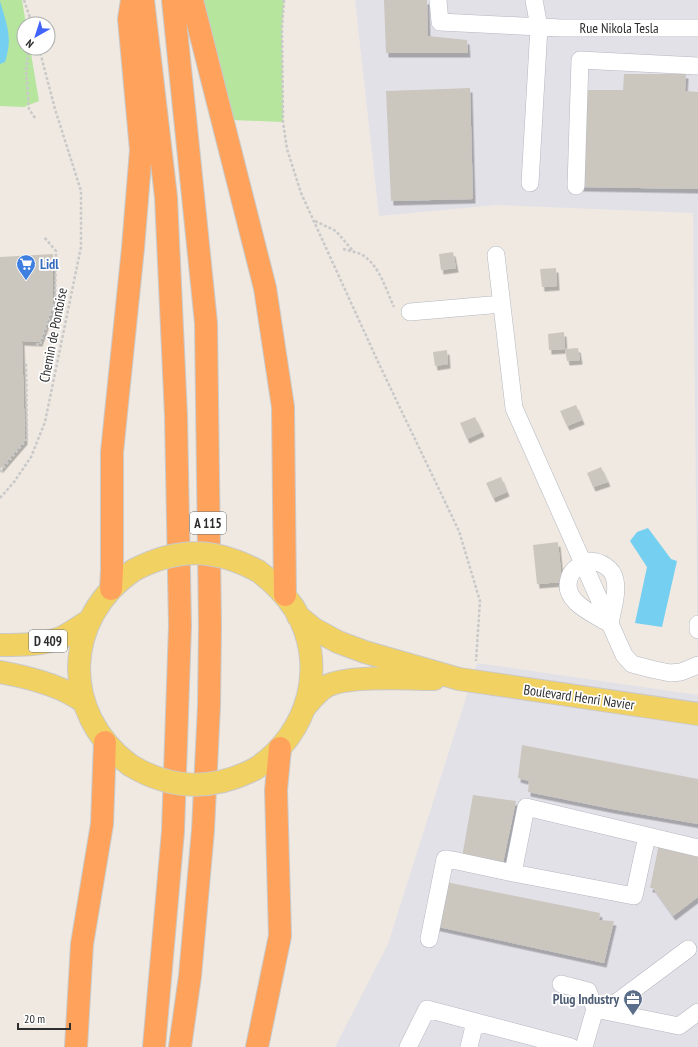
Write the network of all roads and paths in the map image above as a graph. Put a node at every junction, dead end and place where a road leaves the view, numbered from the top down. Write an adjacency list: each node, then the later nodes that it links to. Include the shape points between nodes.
1 (24, 0): 9 (path)
2 (132, 0): 30 (highway, via 129,19 141,150 112,452)
3 (143, 0): 56 (highway, A 115, via 166,197 176,416 180,626 173,830)
4 (173, 0): 57 (highway, A 115, via 206,323 209,610 209,706 203,830 190,976)
5 (192, 0): 31 (highway, via 265,288 283,407)
6 (284, 0): 18 (path, via 283,114 287,149)
7 (438, 0): 10 (street, Rue Nikola Tesla, via 440,22)
8 (534, 0): 10 (street)
9 (29, 16)
10 (539, 27): 11 (street, Rue Nikola Tesla); 16 (street)
11 (698, 28)
12 (28, 56): 15 (path, via 26,71 29,109)
13 (41, 56): 28 (path, Chemin de Pontoise, via 81,191 81,247 45,422 32,457)
14 (698, 66): 17 (street, via 580,60)
15 (36, 118)
16 (530, 183)
17 (576, 186)
18 (314, 220): 21 (path, via 336,231); 40 (path, via 459,531 480,602)
19 (44, 237): 25 (path, via 56,252 55,302 40,345)
20 (343, 249): 21 (path)
21 (353, 252): 24 (path, via 371,263 397,313 401,315)
22 (496, 255): 23 (street)
23 (502, 304): 24 (street); 29 (street, via 514,408)
24 (410, 312)
25 (36, 344)
26 (26, 362): 27 (path, via 27,438)
27 (0, 472)
28 (0, 498)
29 (583, 563): 34 (street, via 596,561 604,565 615,580); 34 (street, via 569,578 567,587 570,596 578,605)
30 (111, 588): 31 (main road, bridge, via 134,570 160,558 174,554 196,553 232,558 258,571); 33 (main road)
31 (285, 595): 32 (main road)
32 (298, 616): 40 (main road, Boulevard Henri Navier, via 314,629 338,642); 42 (main road, via 309,645 311,661 311,677)
33 (90, 620): 37 (main road, D 409, via 62,637 47,642); 41 (main road, via 80,652 80,686)
34 (610, 624): 38 (street, via 624,655 632,664 670,673 681,672)
35 (698, 624): 36 (street)
36 (698, 630)
37 (0, 645)
38 (698, 665)
39 (0, 672): 41 (main road, via 61,689)
40 (467, 680): 42 (main road, Boulevard Henri Navier, via 343,681 320,691); 43 (main road, Boulevard Henri Navier)
41 (84, 702): 44 (main road, via 96,730)
42 (305, 707): 45 (main road, via 290,736)
43 (698, 714)
44 (105, 742): 45 (main road, bridge, via 141,772 179,784 192,785 231,779 254,768); 55 (highway, via 102,824 82,944)
45 (280, 748): 58 (highway, via 276,790 280,936)
46 (647, 836): 47 (street); 48 (street, via 634,896); 48 (street, via 526,807)
47 (698, 848)
48 (513, 873): 49 (street, via 445,859)
49 (429, 939)
50 (688, 949): 52 (street)
51 (561, 984): 52 (street, via 588,991)
52 (600, 1010): 53 (street, via 679,1026); 62 (street)
53 (698, 1012)
54 (475, 1022): 59 (street, via 427,1009); 60 (street); 61 (street)
55 (76, 1047)
56 (154, 1047)
57 (180, 1047)
58 (257, 1047)
59 (408, 1047)
60 (469, 1047)
61 (571, 1047)
62 (584, 1047)

